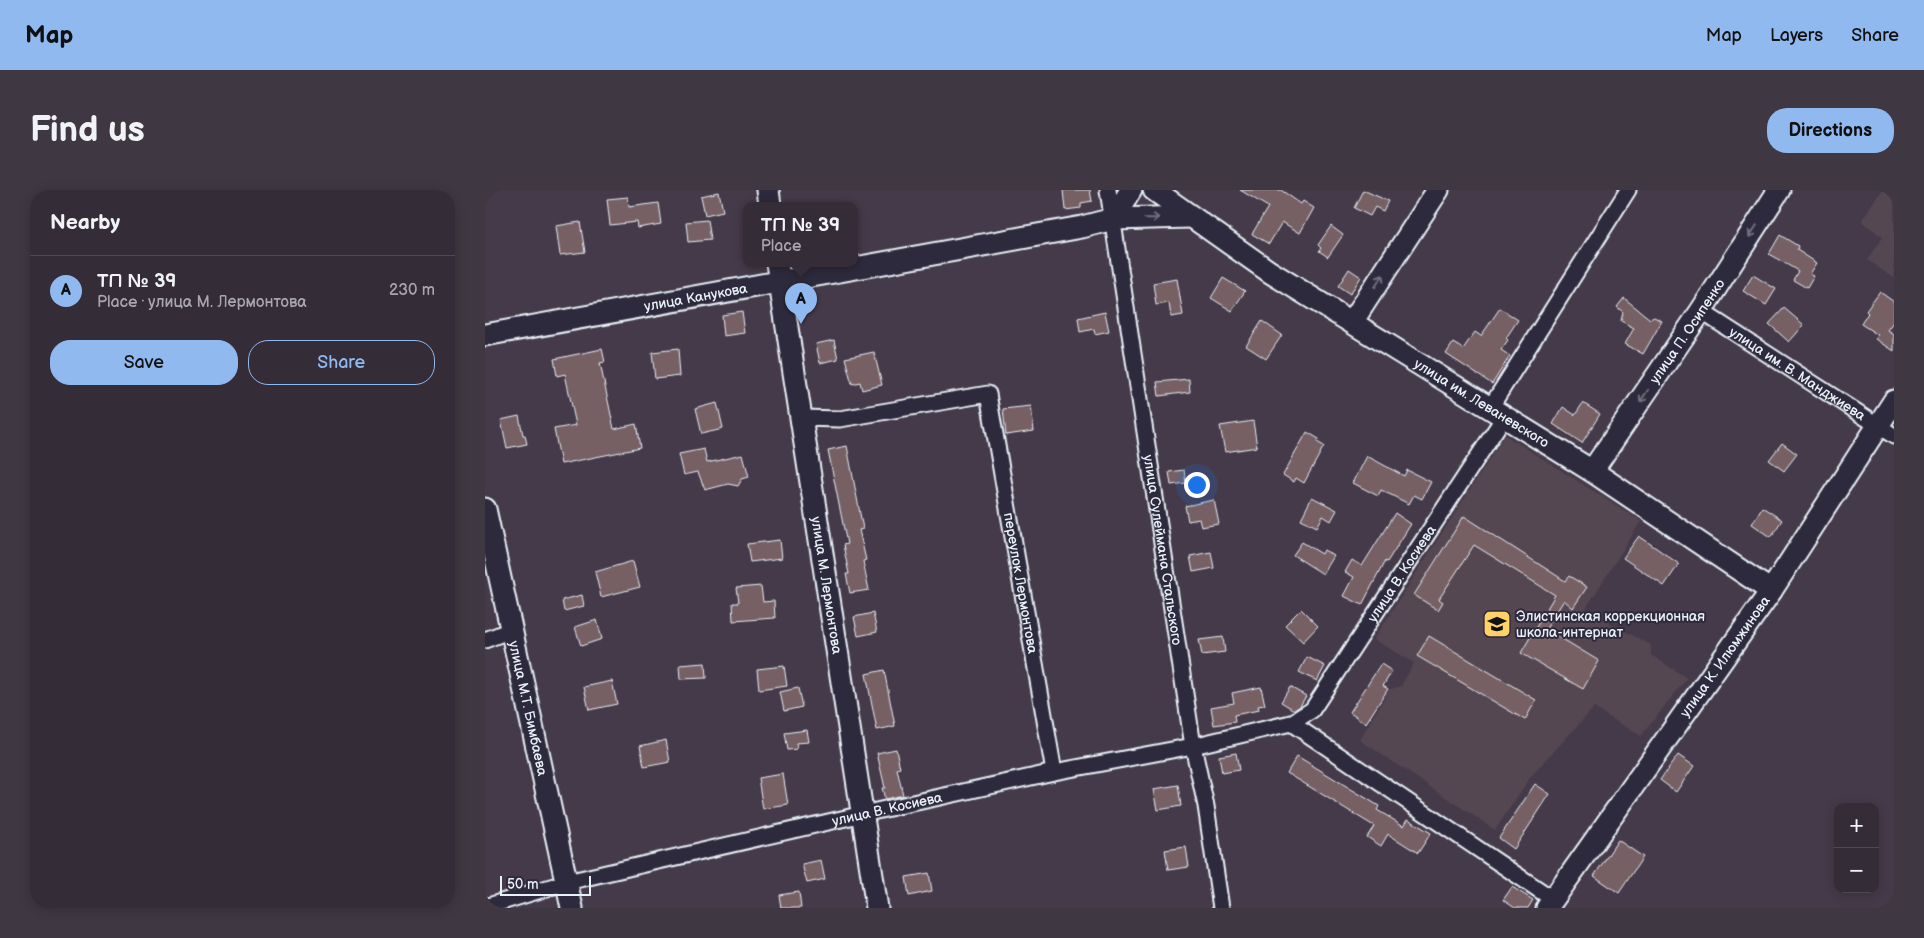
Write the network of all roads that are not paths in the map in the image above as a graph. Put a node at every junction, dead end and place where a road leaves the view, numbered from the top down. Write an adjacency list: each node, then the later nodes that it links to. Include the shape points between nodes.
1 (1108, 190): 8 (street, улица Сулеймана Стальского)
2 (1131, 190): 8 (street)
3 (1154, 190): 7 (street, улица им. Леваневского)
4 (1438, 190): 13 (street, one-way to 4)
5 (1628, 190): 16 (street)
6 (1779, 190): 12 (street, улица П. Осипенко, one-way to 12)
7 (1191, 217): 8 (street, one-way to 7); 13 (street, улица им. Леваневского, via 1270,272)
8 (1113, 219): 9 (street, улица Канукова, via 1081,227); 25 (street, улица Сулеймана Стальского)
9 (858, 260)
10 (812, 267): 11 (street, улица Канукова)
11 (778, 272): 14 (street, улица Канукова); 17 (street, улица М. Лермонтова)
12 (1701, 311): 18 (street, улица им. В. Манджиева); 19 (street, улица П. Осипенко, one-way to 19)
13 (1352, 322): 16 (street, улица им. Леваневского)
14 (485, 335)
15 (1894, 401): 18 (street, улица К. Илюмжинова)
16 (1497, 412): 19 (street, улица им. Леваневского); 24 (street, улица В. Косиева, via 1312,710)
17 (802, 418): 26 (street, переулок Лермонтова, via 840,419 988,394); 27 (street, улица М. Лермонтова)
18 (1886, 430): 21 (street, улица К. Илюмжинова)
19 (1592, 471): 21 (street, улица им. Леваневского)
20 (485, 509): 22 (street, улица М.Т. Бимбаева)
21 (1771, 591): 29 (street, улица К. Илюмжинова)
22 (511, 630): 23 (street); 28 (street, улица М.Т. Бимбаева)
23 (485, 640)
24 (1291, 723): 25 (street, улица В. Косиева); 29 (street)
25 (1193, 746): 26 (street, улица В. Косиева); 33 (street, улица Сулеймана Стальского, via 1206,806)
26 (1054, 772): 27 (street, улица В. Косиева)
27 (863, 814): 28 (street, улица В. Косиева); 32 (street, улица М. Лермонтова)
28 (567, 882): 30 (street, улица В. Косиева); 31 (street, улица М.Т. Бимбаева)
29 (1551, 904)
30 (485, 907)
31 (572, 908)
32 (877, 908)
33 (1221, 908)

